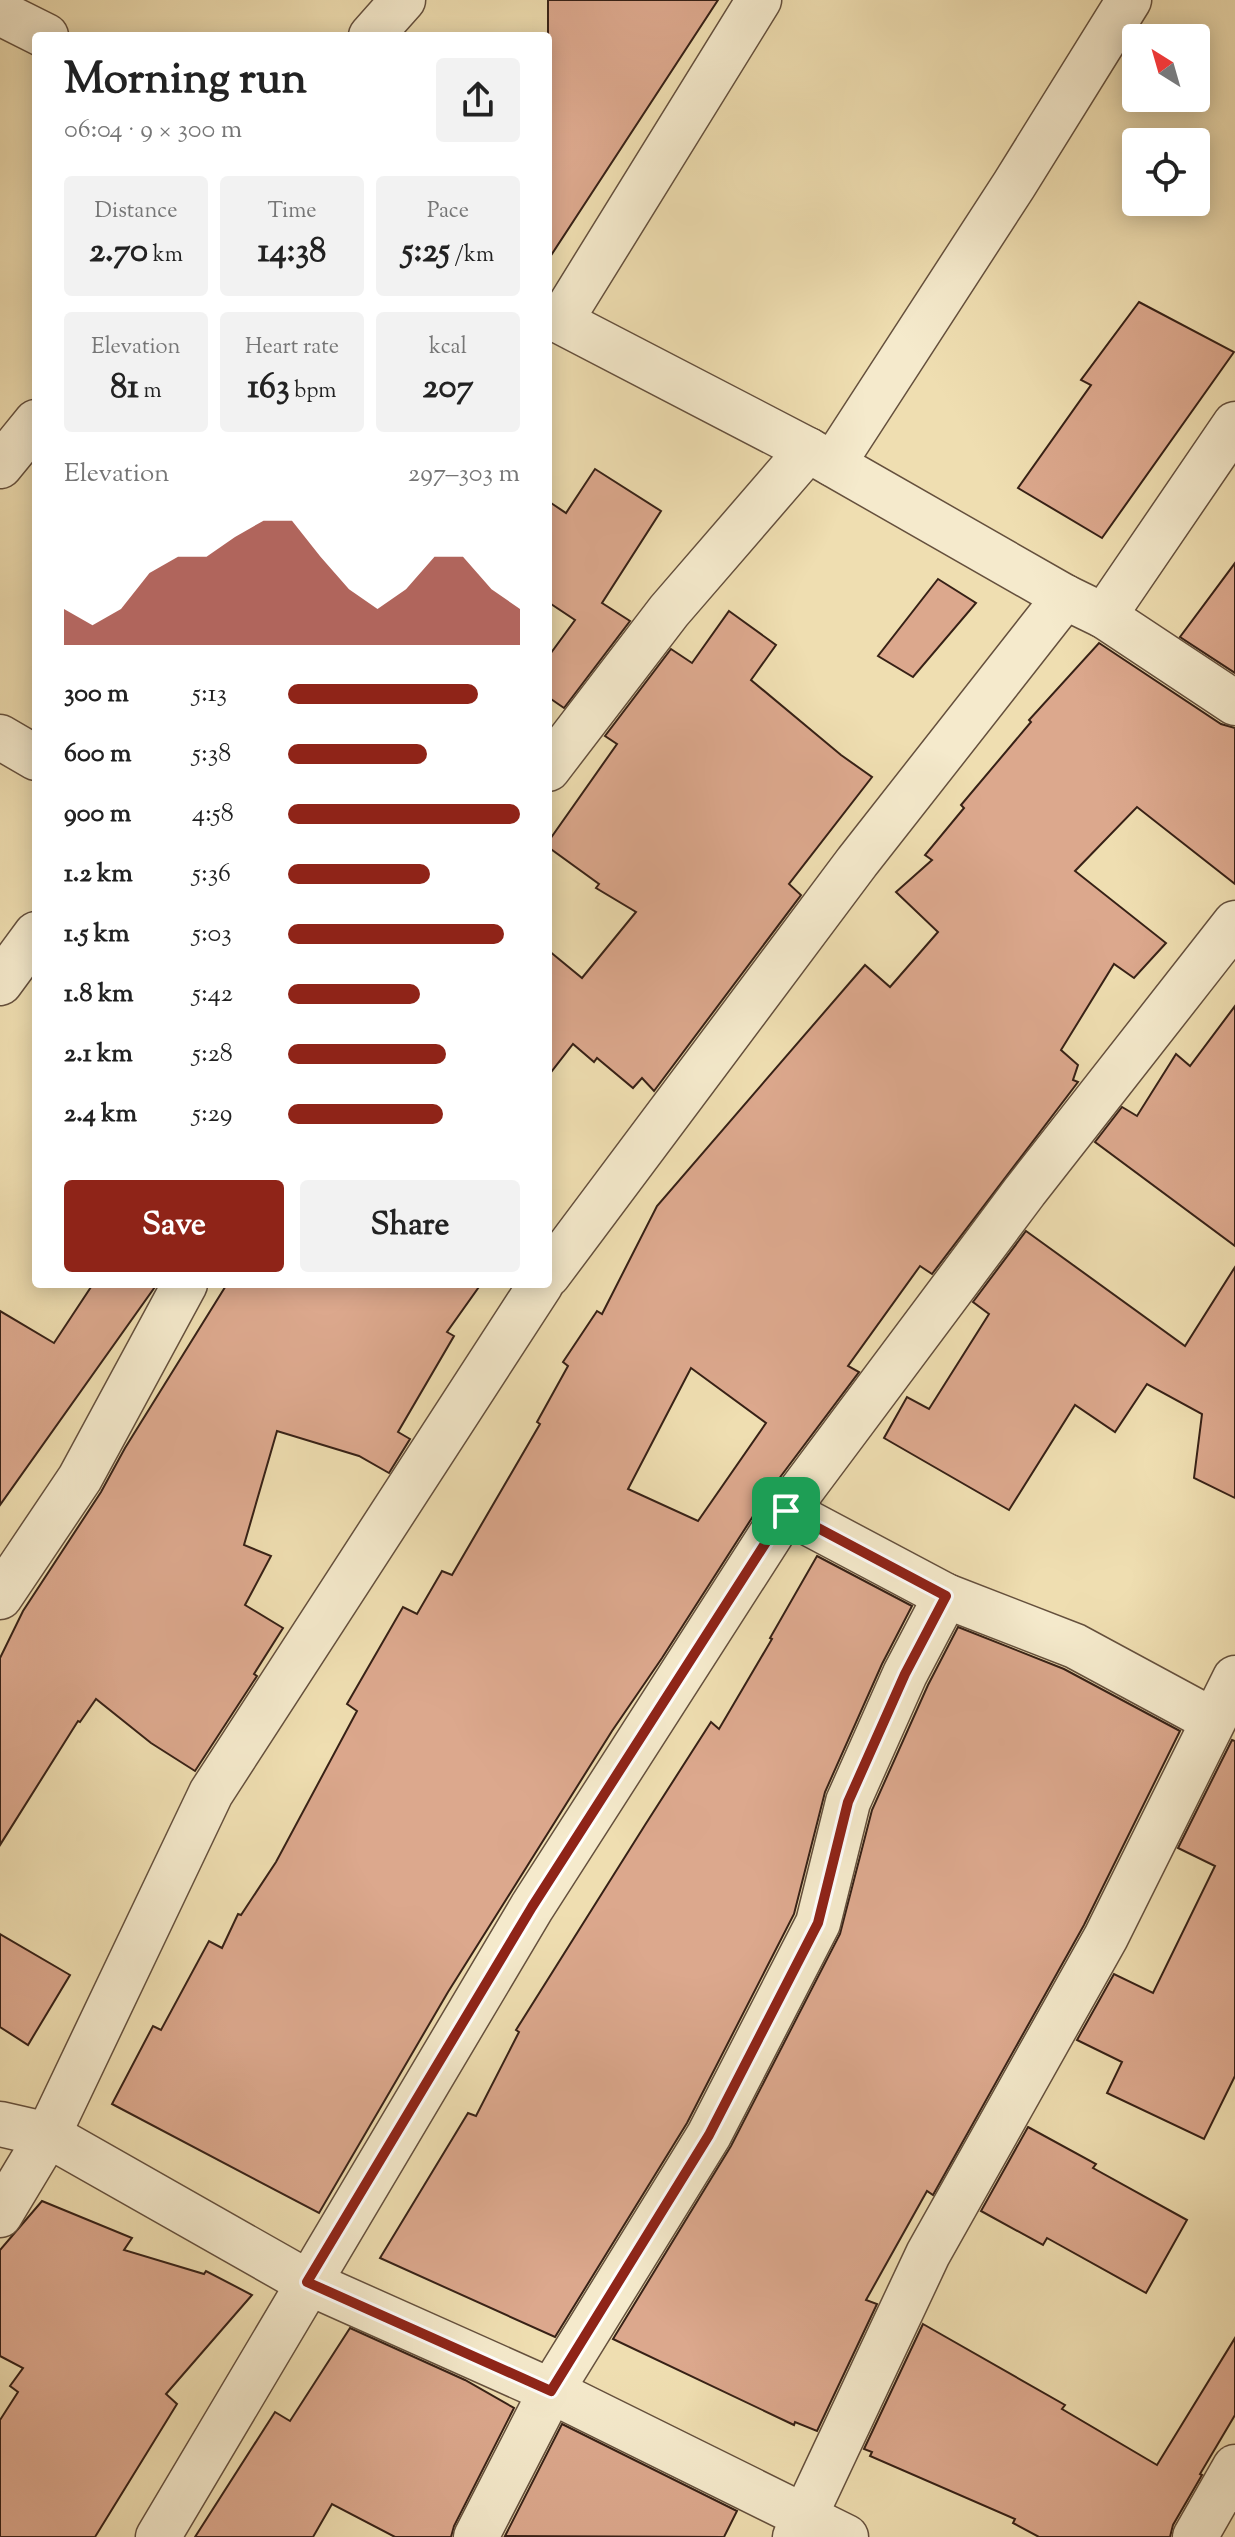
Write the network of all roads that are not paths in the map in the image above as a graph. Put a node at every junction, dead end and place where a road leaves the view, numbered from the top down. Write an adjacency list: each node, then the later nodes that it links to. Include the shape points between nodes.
1 (403, 0): 6 (street)
2 (759, 0): 7 (street)
3 (1129, 0): 10 (street, via 1014,185)
4 (0, 13): 5 (street)
5 (38, 32)
6 (375, 32)
7 (554, 318): 10 (street)
8 (1235, 424): 13 (street)
9 (32, 427): 11 (street)
10 (820, 457): 12 (street); 17 (street, via 669,611)
11 (0, 466)
12 (1065, 597): 13 (street); 21 (street, via 857,862)
13 (1104, 616): 14 (street)
14 (1235, 703)
15 (0, 737): 16 (street)
16 (32, 756)
17 (552, 764)
18 (1235, 923): 24 (street, via 1025,1191)
19 (32, 939): 20 (street)
20 (0, 983)
21 (552, 1270)
22 (183, 1288): 26 (street, via 80,1478)
23 (538, 1288): 30 (street, via 211,1793)
24 (786, 1511): 25 (street); 32 (street, via 532,1907)
25 (946, 1596): 28 (street, via 1075,1646); 33 (street, via 848,1802 818,1923 709,2135)
26 (0, 1597)
27 (1235, 1678): 28 (street)
28 (1212, 1720): 35 (street, via 1106,1937 928,2254)
29 (0, 2124): 30 (street)
30 (48, 2135): 31 (street); 32 (street)
31 (0, 2215)
32 (307, 2282): 33 (street); 36 (street)
33 (551, 2391): 35 (street); 37 (street)
34 (1235, 2467): 39 (street)
35 (800, 2527): 38 (street)
36 (158, 2537)
37 (476, 2537)
38 (846, 2537)
39 (1195, 2537)

